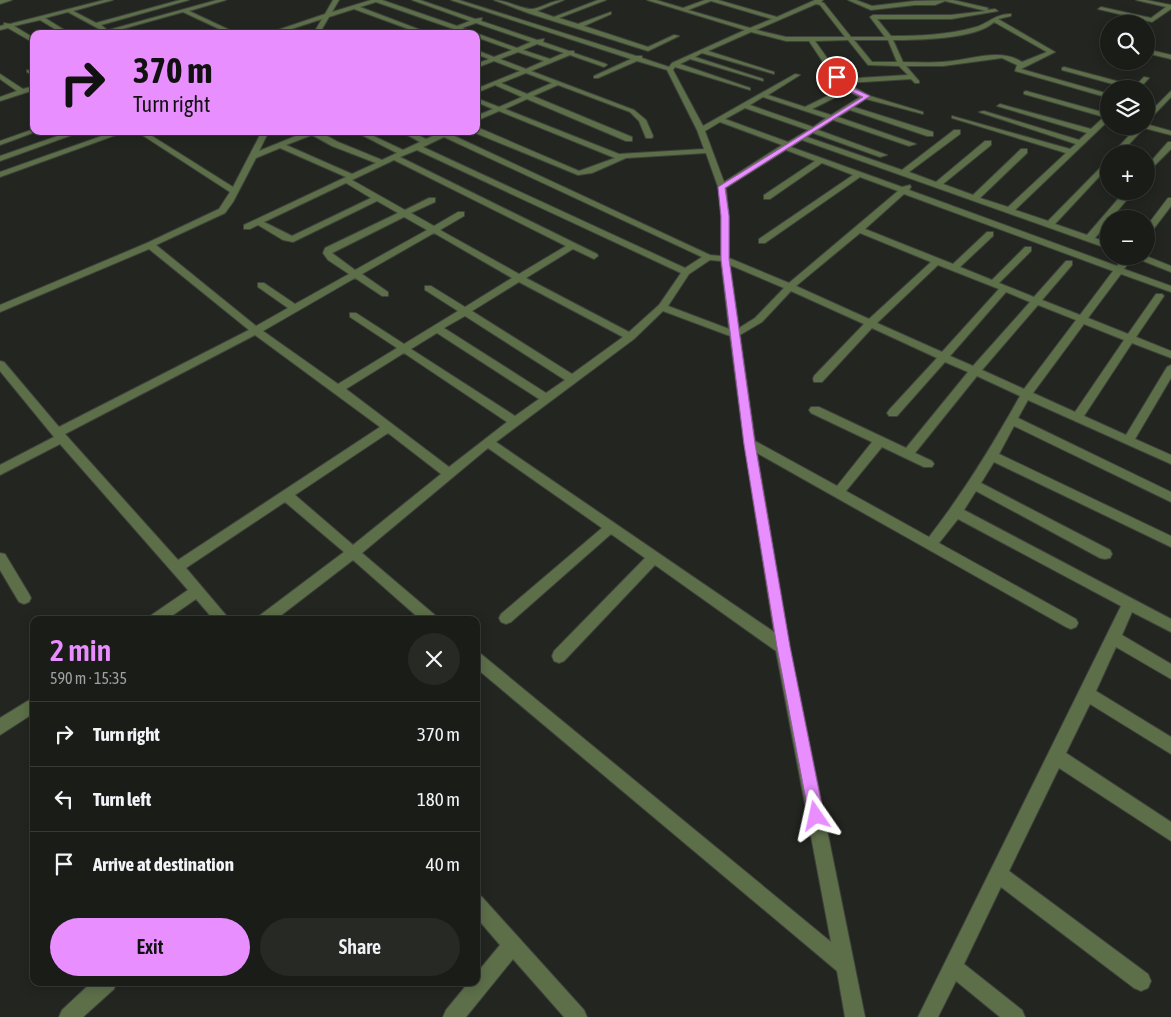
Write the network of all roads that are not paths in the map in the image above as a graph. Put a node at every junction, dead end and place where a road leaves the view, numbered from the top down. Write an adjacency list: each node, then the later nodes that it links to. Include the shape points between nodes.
1 (9, 0): 19 (street)
2 (110, 0): 17 (street)
3 (186, 0): 43 (street)
4 (223, 0): 27 (street)
5 (336, 0): 33 (street)
6 (376, 0): 22 (street); 49 (street)
7 (415, 0): 41 (street)
8 (454, 0): 31 (street)
9 (497, 0): 21 (street)
10 (561, 0): 28 (street)
11 (604, 0): 32 (street); 38 (street)
12 (650, 0): 26 (street)
13 (711, 0): 26 (street); 39 (street)
14 (851, 0): 15 (street, via 871,8)
15 (944, 0): 29 (street)
16 (1139, 0): 23 (street)
17 (97, 1): 25 (street)
18 (818, 1): 30 (street); 67 (street)
19 (0, 2)
20 (522, 3): 21 (street)
21 (514, 6): 28 (street); 31 (street)
22 (355, 7): 33 (street); 56 (street)
23 (1170, 7): 24 (street, via 1152,20)
24 (1100, 8)
25 (69, 10): 35 (street); 43 (street)
26 (683, 10): 59 (street)
27 (185, 11): 52 (street); 53 (street)
28 (531, 11): 37 (street); 38 (street)
29 (995, 11): 36 (street, via 1009,15); 68 (street, via 951,17 873,17)
30 (795, 12): 34 (street); 39 (street)
31 (495, 13): 37 (street); 41 (street)
32 (609, 14): 42 (street); 46 (street)
33 (328, 16): 54 (street); 55 (street)
34 (801, 16)
35 (41, 18): 44 (street); 50 (street)
36 (993, 18): 68 (street, via 981,27 961,33); 85 (street, via 1052,52)
37 (512, 19): 45 (street); 47 (street)
38 (553, 19): 46 (street); 47 (street)
39 (779, 19): 59 (street)
40 (0, 20): 44 (street)
41 (477, 20): 45 (street); 49 (street)
42 (613, 22)
43 (96, 25): 51 (street)
44 (9, 26): 48 (street); 65 (street)
45 (492, 26): 60 (street)
46 (578, 26): 61 (street); 63 (street)
47 (534, 27): 60 (street); 61 (street)
48 (0, 28)
49 (457, 28): 57 (street); 58 (street)
50 (61, 30)
51 (105, 30)
52 (120, 30)
53 (226, 30)
54 (283, 30)
55 (319, 30)
56 (417, 30)
57 (452, 30)
58 (463, 30)
59 (749, 30): 66 (street, via 780,39); 73 (street)
60 (515, 34): 69 (street)
61 (557, 34): 69 (street); 70 (street)
62 (480, 36): 72 (street)
63 (609, 36): 70 (street); 71 (street)
64 (676, 36): 71 (street)
65 (30, 39)
66 (811, 39): 67 (street); 95 (street)
67 (849, 39): 68 (street); 82 (street, via 870,64)
68 (890, 39): 82 (street)
69 (538, 42): 72 (street); 75 (street)
70 (590, 45): 75 (street); 79 (street)
71 (648, 49): 79 (street, via 651,52)
72 (518, 50): 80 (street); 81 (street)
73 (702, 51): 77 (street); 89 (street)
74 (480, 53): 80 (street)
75 (570, 53): 81 (street); 84 (street)
76 (1155, 53): 78 (street)
77 (690, 56): 86 (street); 93 (street)
78 (1171, 57)
79 (638, 58): 86 (street); 92 (street)
80 (495, 59): 83 (street); 88 (street)
81 (550, 61): 88 (street)
82 (902, 64): 85 (street, via 943,64 1002,56); 95 (street, via 914,79)
83 (480, 65)
84 (604, 65)
85 (1022, 65): 104 (street, via 1017,70)
86 (672, 66): 100 (street); 126 (street)
87 (1064, 69): 94 (street)
88 (526, 71): 96 (street); 97 (street)
89 (772, 73)
90 (797, 75): 106 (street)
91 (0, 76): 102 (street)
92 (596, 77)
93 (761, 80)
94 (1105, 80)
95 (841, 81): 98 (street)
96 (494, 83): 99 (street); 108 (street)
97 (558, 83): 108 (street); 145 (street, via 632,111 642,120)
98 (848, 88): 107 (street); 115 (street)
99 (480, 89)
100 (748, 89)
101 (30, 90): 102 (street)
102 (23, 92): 109 (street)
103 (1026, 93): 119 (street)
104 (1100, 93)
105 (1171, 93): 116 (street)
106 (762, 95): 111 (street); 115 (street)
107 (867, 96): 113 (street); 118 (street)
108 (526, 97): 114 (street); 147 (street)
109 (0, 99)
110 (480, 102): 114 (street)
111 (743, 105): 123 (street); 127 (street)
112 (1000, 106): 130 (street)
113 (848, 107): 122 (street); 133 (street)
114 (498, 109): 121 (street); 164 (street)
115 (806, 109): 122 (street)
116 (1155, 111)
117 (982, 112): 149 (street)
118 (921, 113)
119 (1100, 114)
120 (954, 116): 160 (street)
121 (480, 117)
122 (831, 118): 127 (street); 152 (street)
123 (718, 119): 126 (street); 156 (street)
124 (1100, 124): 130 (street)
125 (1155, 129): 132 (street)
126 (701, 130): 158 (street)
127 (812, 130): 146 (street); 162 (street)
128 (480, 132): 164 (street, via 578,172)
129 (957, 132): 171 (street)
130 (1092, 132): 149 (street)
131 (30, 133): 150 (street)
132 (1171, 133)
133 (930, 134)
134 (69, 135): 166 (street)
135 (113, 135): 173 (street)
136 (145, 135): 178 (street)
137 (264, 135): 163 (street)
138 (305, 135): 154 (street)
139 (318, 135): 169 (street)
140 (365, 135): 161 (street)
141 (411, 135): 148 (street)
142 (442, 135): 148 (street)
143 (451, 135): 203 (street)
144 (1134, 135): 155 (street)
145 (649, 136)
146 (801, 137): 156 (street); 171 (street)
147 (628, 139)
148 (426, 142): 157 (street)
149 (1081, 142): 160 (street)
150 (0, 143)
151 (988, 143): 176 (street)
152 (912, 144)
153 (1171, 144): 168 (street)
154 (279, 145): 163 (street); 175 (street)
155 (1125, 145)
156 (786, 146): 167 (street); 177 (street)
157 (417, 147): 161 (street); 212 (street)
158 (710, 151): 164 (street); 177 (street)
159 (1024, 151): 182 (street)
160 (1071, 152): 186 (street)
161 (403, 154): 165 (street)
162 (883, 155)
163 (252, 157): 178 (street)
164 (623, 157)
165 (394, 158): 169 (street); 200 (street)
166 (0, 159)
167 (820, 161): 172 (street); 180 (street)
168 (1155, 162)
169 (383, 163): 175 (street)
170 (1100, 171): 191 (street)
171 (903, 173): 174 (street)
172 (858, 174): 179 (street); 197 (street)
173 (0, 175)
174 (917, 178): 176 (street); 179 (street)
175 (349, 179): 181 (street); 190 (street)
176 (937, 185): 182 (street)
177 (722, 187): 204 (street)
178 (234, 191): 199 (street, via 222,211)
179 (903, 191): 194 (street); 211 (street)
180 (767, 197)
181 (377, 198): 187 (street); 190 (street, via 293,239)
182 (974, 199): 186 (street)
183 (432, 200): 187 (street)
184 (1122, 200): 196 (street)
185 (1171, 200): 189 (street)
186 (1009, 211): 191 (street)
187 (405, 212): 193 (street); 213 (street, via 328,250 332,258)
188 (461, 214): 193 (street)
189 (1155, 221)
190 (258, 222): 192 (street)
191 (1049, 225): 196 (street)
192 (247, 227)
193 (434, 228): 213 (street); 215 (street)
194 (859, 230): 205 (street); 219 (street)
195 (990, 234): 209 (street)
196 (1089, 239): 198 (street)
197 (762, 241)
198 (1100, 243)
199 (150, 244): 226 (street); 232 (street)
200 (573, 245): 202 (street); 215 (street)
201 (1028, 249): 216 (street)
202 (594, 256)
203 (708, 257): 204 (street); 212 (street)
204 (725, 259): 219 (street); 233 (street)
205 (937, 261): 209 (street); 230 (street)
206 (1069, 263): 223 (street)
207 (1155, 263): 210 (street)
208 (1123, 265): 211 (street)
209 (954, 268): 216 (street)
210 (1171, 269)
211 (1119, 271): 221 (street); 229 (street)
212 (686, 272): 224 (street)
213 (355, 274): 222 (street); 225 (street)
214 (1171, 275): 221 (street)
215 (519, 278): 227 (street); 234 (street)
216 (993, 284): 220 (street)
217 (261, 285): 225 (street)
218 (428, 288): 227 (street)
219 (790, 288): 230 (street); 233 (street, via 756,323)
220 (1005, 288): 223 (street); 238 (street)
221 (1164, 291): 235 (street)
222 (385, 294)
223 (1036, 301): 229 (street); 241 (street)
224 (662, 307): 233 (street); 234 (street)
225 (295, 308): 232 (street)
226 (0, 309)
227 (466, 311): 231 (street); 243 (street)
228 (353, 315): 236 (street)
229 (1082, 320): 235 (street); 245 (street)
230 (870, 324): 238 (street); 242 (street)
231 (438, 329): 236 (street); 246 (street)
232 (255, 330): 244 (street); 253 (street)
233 (734, 334): 257 (street)
234 (630, 337): 243 (street)
235 (1130, 339): 237 (street); 249 (street)
236 (406, 349): 244 (street); 251 (street)
237 (1171, 355)
238 (942, 356): 241 (street); 248 (street)
239 (0, 364): 253 (street)
240 (1171, 369): 255 (street)
241 (975, 372): 245 (street); 258 (street)
242 (818, 379)
243 (573, 380): 246 (street)
244 (338, 389): 252 (street)
245 (1026, 394): 249 (street); 250 (street)
246 (547, 399): 251 (street)
247 (815, 410): 254 (street)
248 (893, 413)
249 (1077, 418): 255 (street)
250 (1012, 420): 259 (street); 267 (street)
251 (515, 422): 256 (street)
252 (387, 428): 263 (street); 266 (street)
253 (60, 436): 262 (street); 276 (street)
254 (880, 441): 258 (street); 265 (street)
255 (1128, 441): 260 (street)
256 (488, 442): 263 (street); 269 (street)
257 (750, 444): 265 (street); 288 (street)
258 (908, 454): 261 (street)
259 (992, 456): 264 (street); 270 (street)
260 (1171, 460)
261 (928, 464)
262 (0, 470)
263 (449, 474): 272 (street)
264 (973, 484): 268 (street); 273 (street)
265 (838, 493): 271 (street)
266 (286, 495): 272 (street); 276 (street)
267 (1171, 497)
268 (956, 512): 271 (street); 279 (street)
269 (610, 528): 275 (street); 284 (street)
270 (1171, 542)
271 (930, 544): 285 (street)
272 (354, 552): 282 (street); 283 (street)
273 (1105, 554)
274 (0, 558): 278 (street)
275 (654, 558): 288 (street); 289 (street)
276 (177, 567): 277 (street)
277 (198, 591): 280 (street); 281 (street)
278 (24, 598)
279 (1129, 604): 286 (street); 287 (street)
280 (161, 616)
281 (220, 616)
282 (269, 616)
283 (426, 616)
284 (506, 618)
285 (1071, 622)
286 (1171, 626)
287 (1113, 638): 291 (street); 292 (street)
288 (783, 647): 301 (street)
289 (559, 656)
290 (480, 662): 301 (street)
291 (1171, 672)
292 (1087, 694): 295 (street); 296 (street)
293 (30, 707): 294 (street)
294 (0, 727)
295 (1171, 746)
296 (1056, 756): 297 (street); 298 (street)
297 (1171, 832)
298 (998, 874): 302 (street); 303 (street)
299 (480, 907): 300 (street)
300 (513, 944): 304 (street); 309 (street)
301 (845, 966): 310 (street)
302 (952, 966): 311 (street); 312 (street)
303 (1141, 981)
304 (480, 985)
305 (102, 986): 307 (street)
306 (479, 986): 308 (street)
307 (69, 1017)
308 (454, 1017)
309 (577, 1017)
310 (855, 1017)
311 (928, 1017)
312 (1015, 1017)

